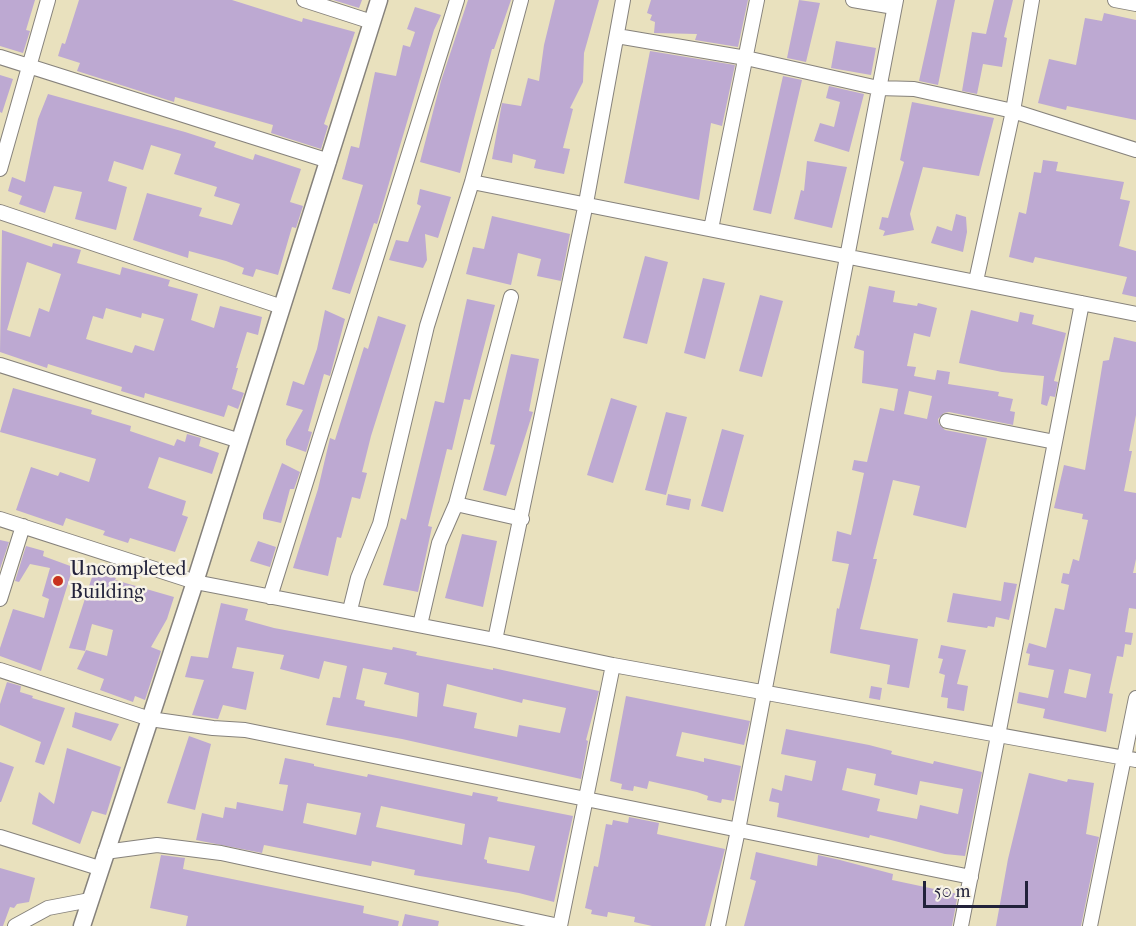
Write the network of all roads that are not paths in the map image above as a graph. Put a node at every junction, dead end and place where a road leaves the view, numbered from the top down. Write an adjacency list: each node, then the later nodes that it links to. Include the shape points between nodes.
1 (48, 0): 17 (street)
2 (304, 0): 13 (street)
3 (379, 0): 13 (street)
4 (457, 0): 42 (street)
5 (521, 0): 23 (street)
6 (624, 0): 14 (street)
7 (757, 0): 16 (street)
8 (853, 0): 11 (street)
9 (1032, 0): 19 (street)
10 (1115, 0): 12 (street)
11 (895, 4): 18 (street)
12 (1136, 4)
13 (372, 21): 21 (street)
14 (617, 36): 16 (street); 24 (street)
15 (0, 57): 17 (street)
16 (746, 58): 18 (street); 26 (street)
17 (28, 65): 21 (street); 22 (street)
18 (878, 88): 19 (street, via 914,89); 27 (street)
19 (1013, 111): 20 (street); 28 (street)
20 (1136, 150)
21 (329, 161): 31 (street)
22 (0, 169)
23 (472, 182): 24 (street); 44 (street, via 427,326 380,524)
24 (586, 203): 26 (street); 39 (street)
25 (0, 213): 31 (street)
26 (711, 229): 27 (street)
27 (846, 258): 28 (street); 49 (street)
28 (976, 281): 30 (street)
29 (511, 297): 37 (street)
30 (1082, 303): 32 (street); 36 (street)
31 (282, 307): 35 (street)
32 (1136, 314)
33 (0, 365): 35 (street)
34 (947, 421): 36 (street)
35 (240, 441): 41 (street)
36 (1055, 442): 52 (street)
37 (456, 504): 39 (street); 45 (street, via 439,543)
38 (0, 519): 40 (street)
39 (522, 519): 46 (street)
40 (23, 526): 41 (street); 43 (street)
41 (195, 582): 42 (street); 51 (street)
42 (270, 597): 44 (street)
43 (0, 599)
44 (350, 610): 45 (street)
45 (420, 626): 46 (street)
46 (495, 640): 47 (street)
47 (613, 664): 49 (street); 54 (street)
48 (0, 670): 51 (street)
49 (763, 692): 52 (street); 55 (street)
50 (1136, 698): 53 (street)
51 (150, 719): 54 (street, via 245,730); 57 (street)
52 (998, 736): 53 (street); 58 (street)
53 (1130, 759): 65 (street)
54 (587, 800): 55 (street); 62 (street)
55 (738, 830): 58 (street); 63 (street)
56 (0, 837): 57 (street)
57 (102, 860): 59 (street); 62 (street, via 157,845 221,853)
58 (971, 877): 64 (street)
59 (90, 900): 60 (street, via 48,908); 61 (street)
60 (15, 926)
61 (82, 926)
62 (560, 926)
63 (718, 926)
64 (961, 926)
65 (1090, 926)

